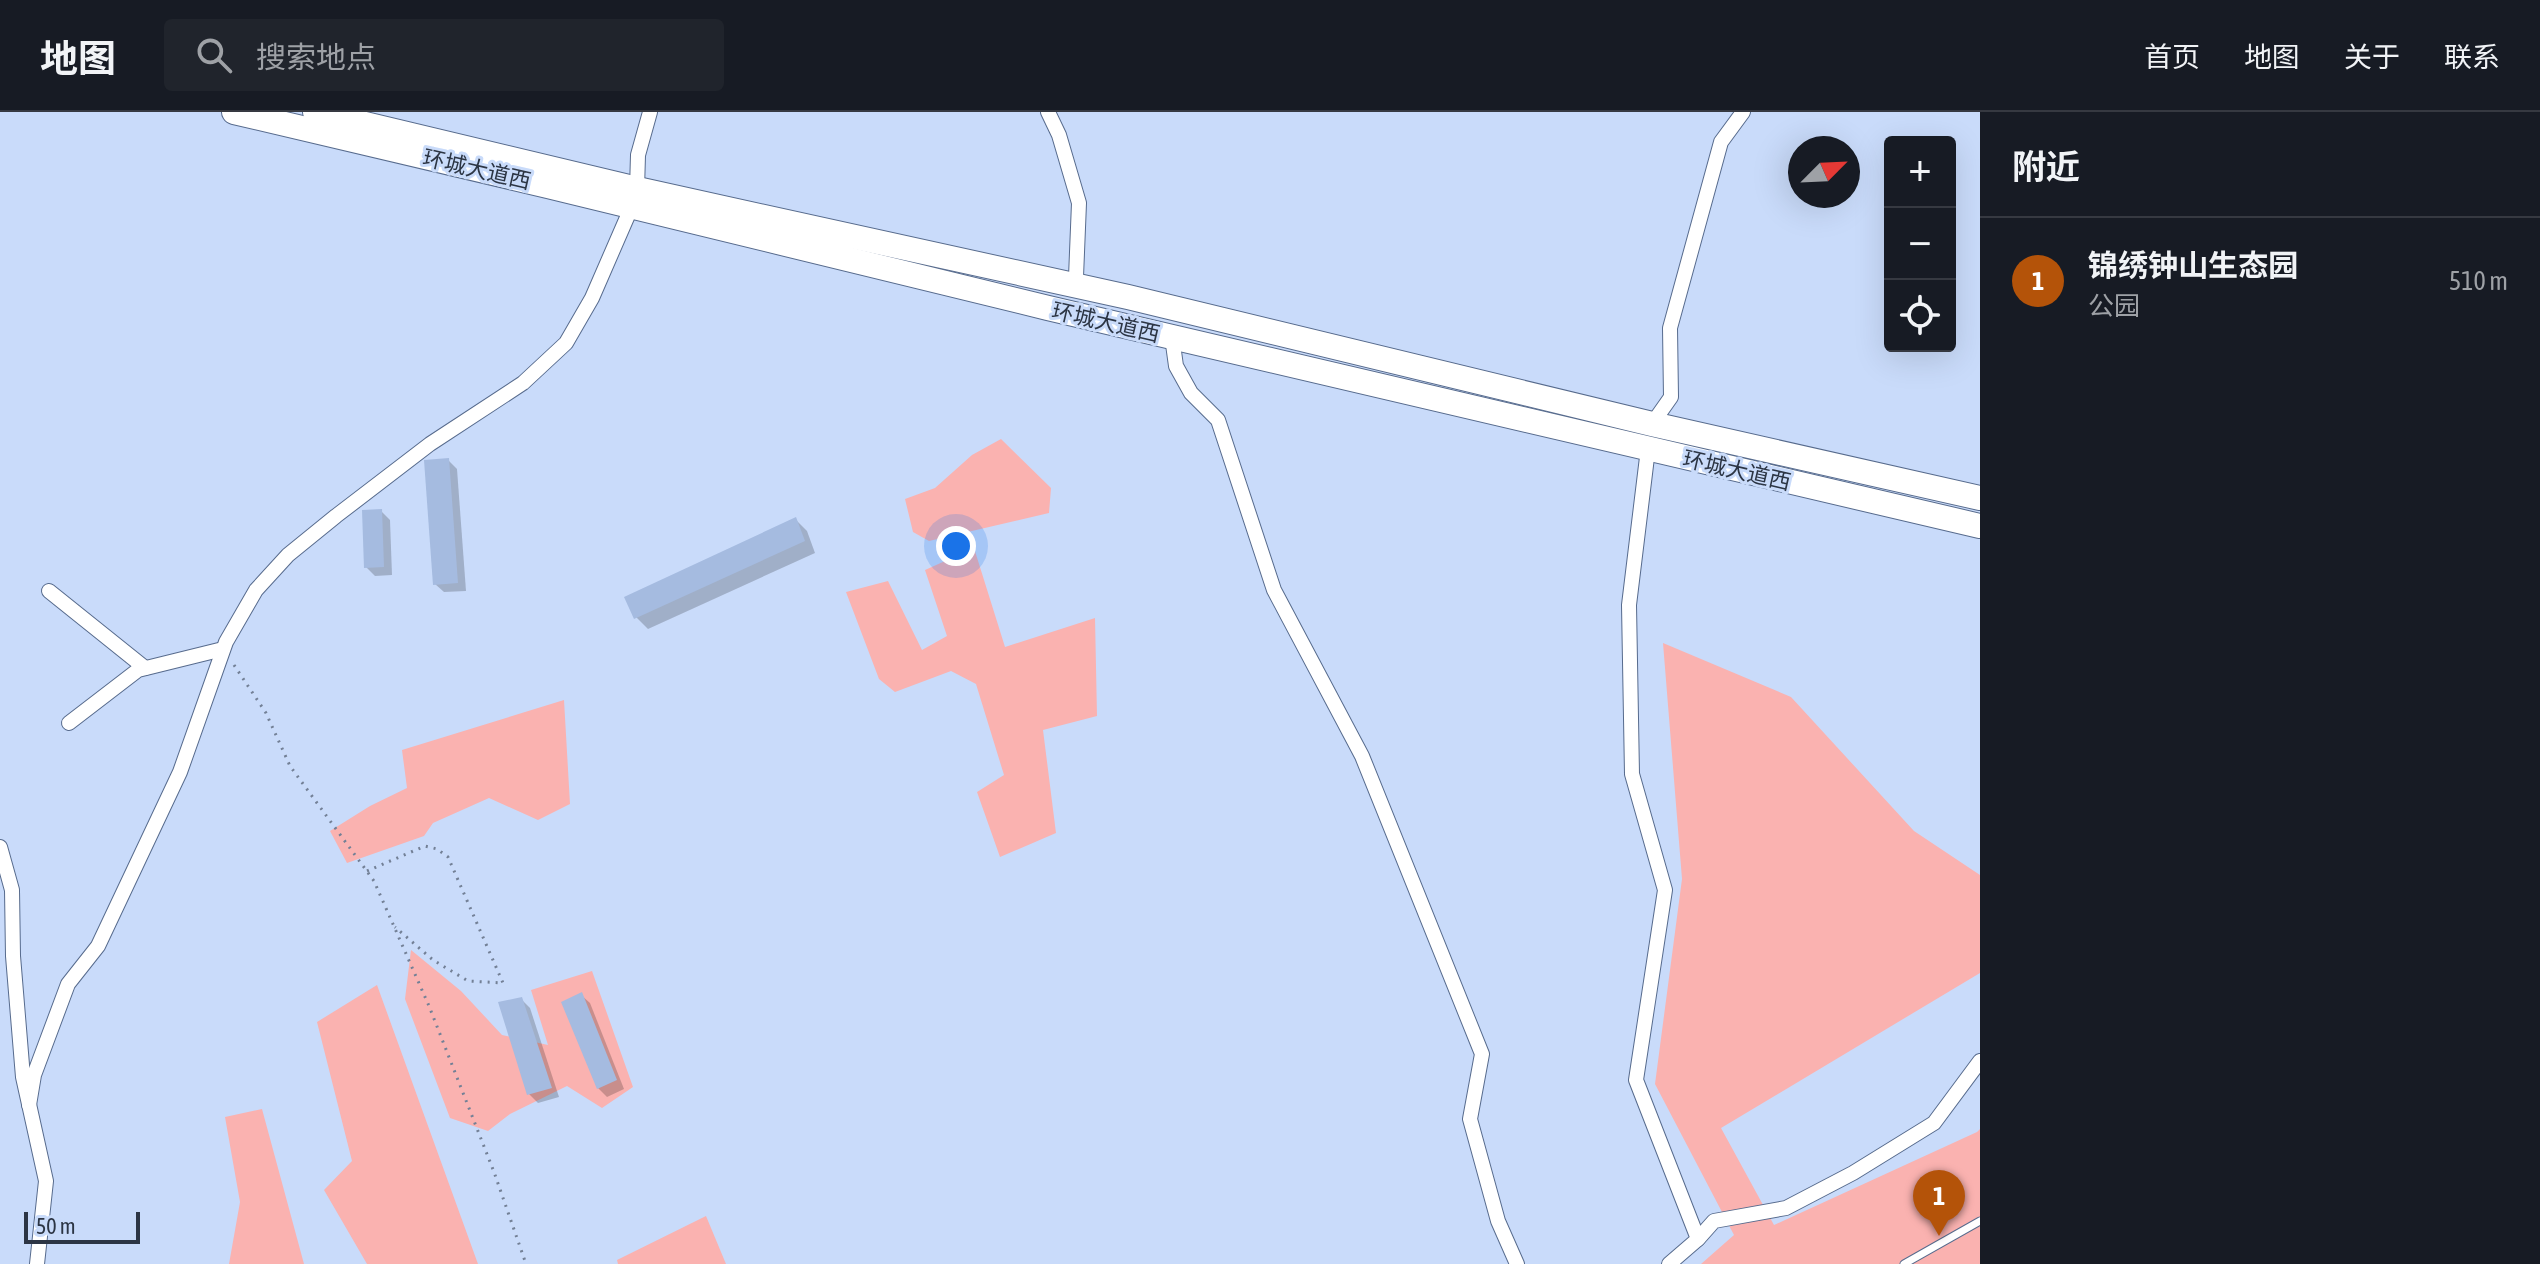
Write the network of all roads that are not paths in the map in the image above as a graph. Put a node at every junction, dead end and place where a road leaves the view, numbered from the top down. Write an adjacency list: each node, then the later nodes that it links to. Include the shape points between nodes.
1 (234, 112): 6 (main road, 环城大道西)
2 (315, 112): 6 (main road, 环城大道西)
3 (650, 112): 7 (street)
4 (1048, 112): 8 (street, via 1079,203)
5 (1743, 112): 10 (street, via 1721,142 1670,328 1671,397)
6 (388, 130): 7 (main road, 环城大道西)
7 (634, 198): 8 (main road, 环城大道西); 9 (main road, 环城大道西); 15 (street, via 592,298 566,343 523,383 430,444 288,555 256,590)
8 (1079, 287): 10 (main road, 环城大道西)
9 (1172, 337): 11 (main road, 环城大道西); 24 (street, via 1176,366 1191,393 1218,420 1274,590 1362,756 1482,1054 1470,1119 1498,1221)
10 (1652, 424): 12 (main road, 环城大道西)
11 (1648, 449): 13 (main road, 环城大道西); 22 (street, via 1629,605 1632,774 1665,890 1636,1080)
12 (1980, 498)
13 (1980, 526)
14 (49, 591): 16 (street)
15 (223, 649): 16 (street); 20 (street, via 158,821 98,946 68,984 34,1075)
16 (145, 668): 17 (street)
17 (69, 723)
18 (0, 847): 20 (street, via 12,890 13,956)
19 (1980, 1061): 22 (street, via 1934,1123 1786,1208 1714,1221)
20 (29, 1105): 23 (street, via 46,1181)
21 (1980, 1221): 26 (lane)
22 (1698, 1239): 25 (street)
23 (37, 1264)
24 (1517, 1264)
25 (1669, 1264)
26 (1904, 1264)

